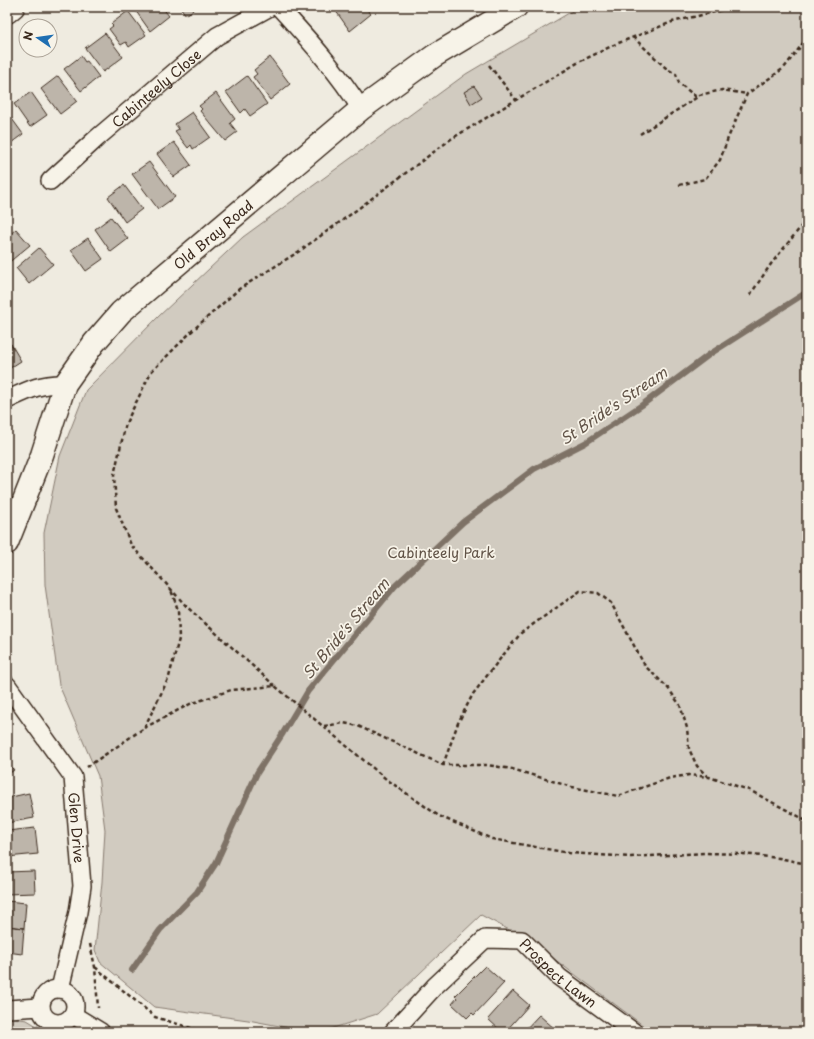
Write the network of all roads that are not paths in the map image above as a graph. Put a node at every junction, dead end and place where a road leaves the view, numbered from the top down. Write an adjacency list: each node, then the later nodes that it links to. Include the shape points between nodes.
1 (13, 7): 5 (main road)
2 (270, 7): 7 (street, Cabinteely Close, via 217,36)
3 (279, 7): 6 (street, via 351,93)
4 (516, 7): 6 (main road, Old Bray Road, via 434,56)
5 (7, 12)
6 (361, 109): 8 (main road, Old Bray Road, via 121,312 94,343)
7 (50, 181)
8 (65, 384): 9 (street, via 36,386); 10 (main road, Old Bray Road, via 42,455)
9 (7, 400)
10 (7, 543)
11 (7, 685): 12 (street, Glen Drive, via 73,777 82,886)
12 (60, 989): 13 (street, via 49,992); 15 (street, via 74,999 76,1004)
13 (41, 1007): 14 (street); 16 (street, via 45,1017)
14 (7, 1009)
15 (73, 1015): 16 (street); 17 (street)
16 (55, 1028)
17 (100, 1032)
18 (393, 1032): 19 (street, Prospect Lawn, via 435,986 485,939 522,940 559,977)
19 (634, 1032)

